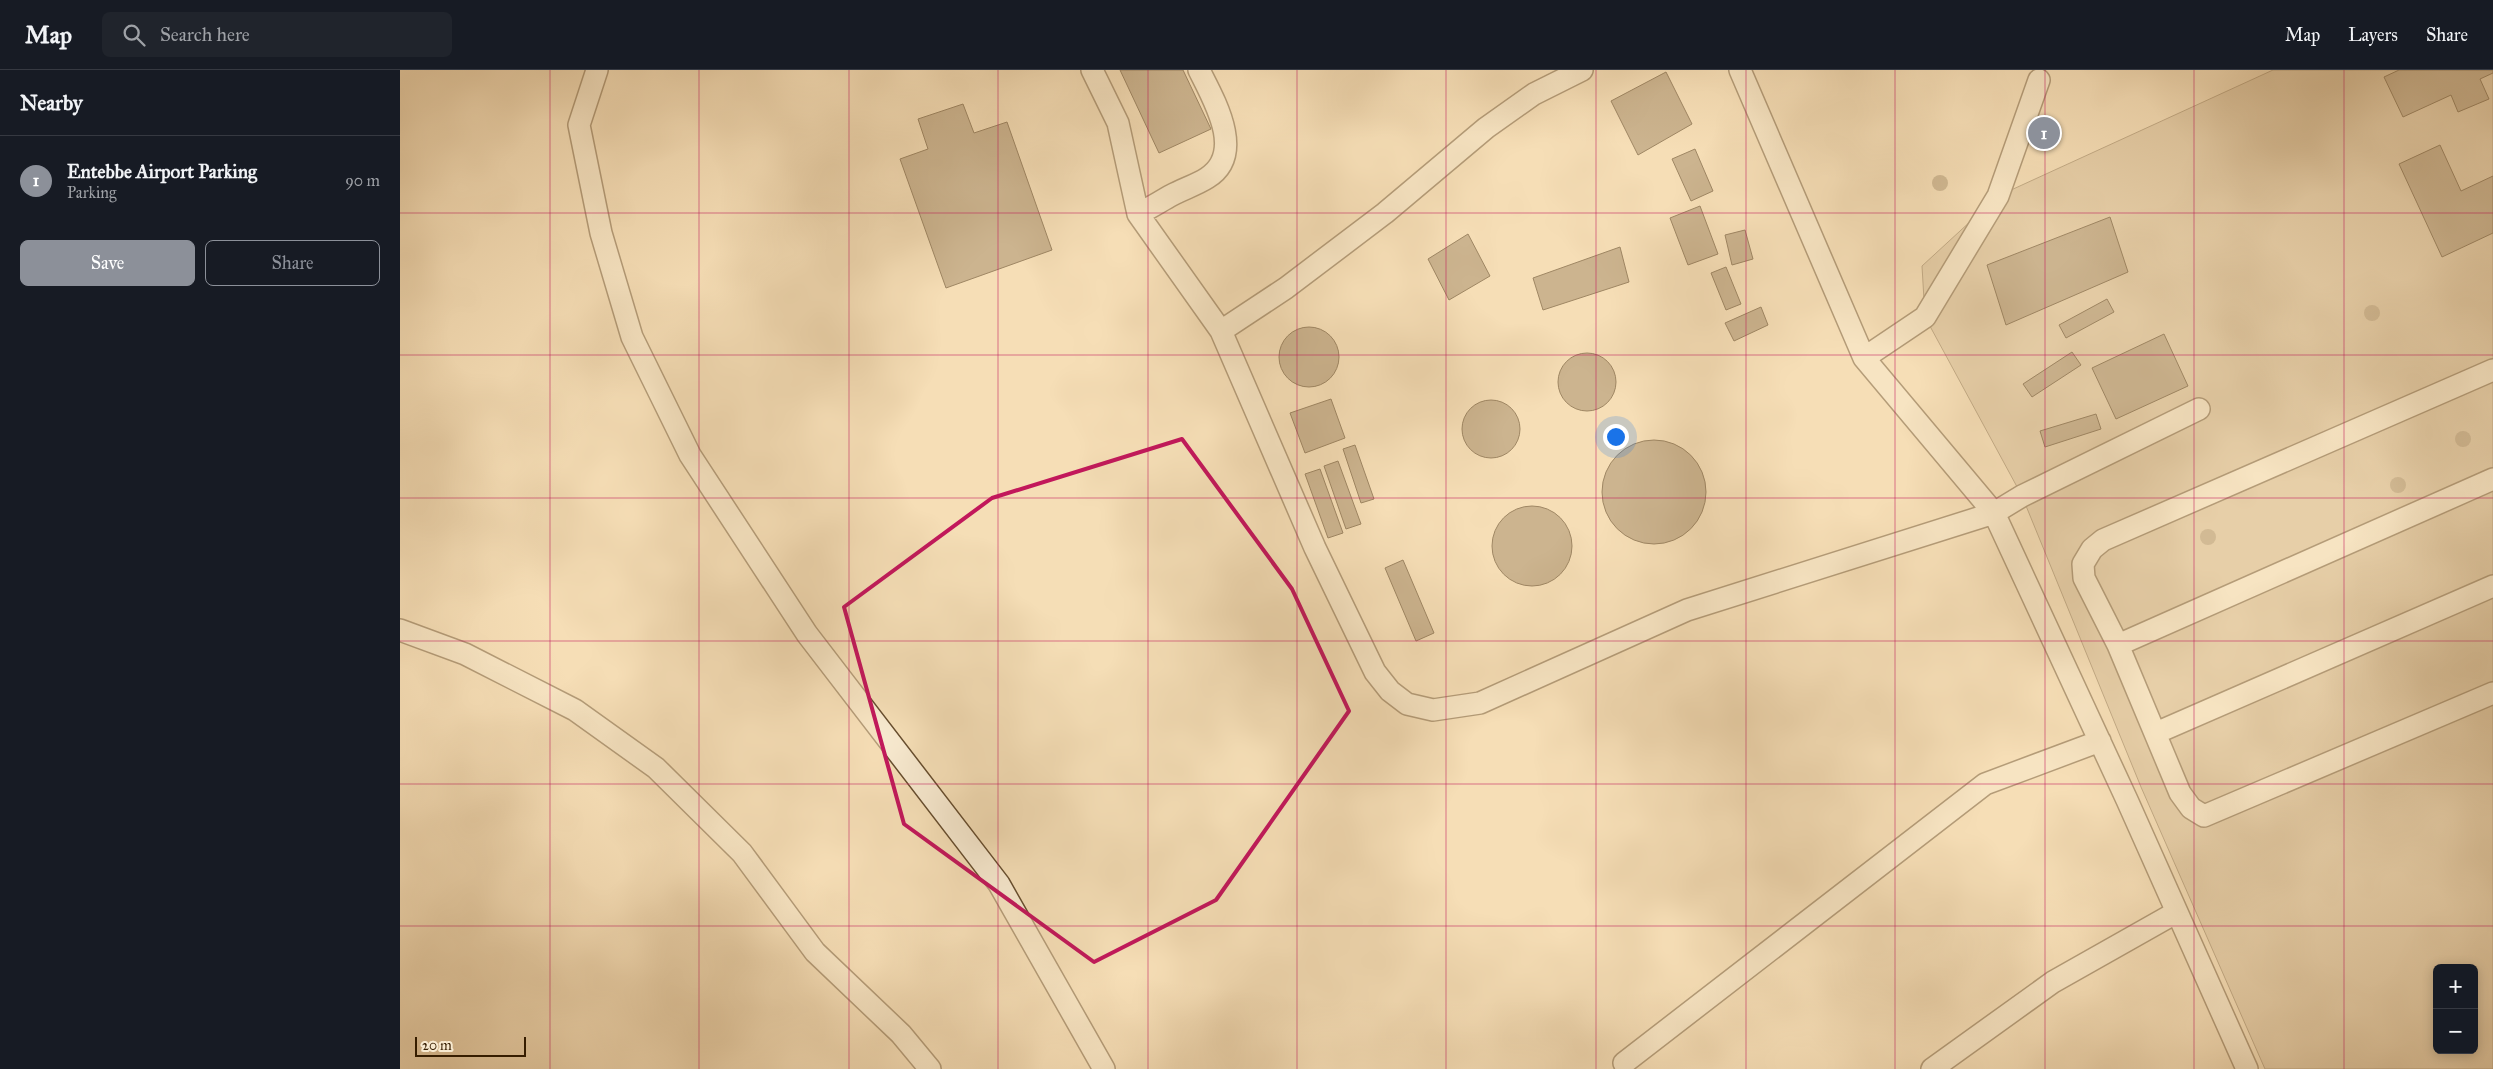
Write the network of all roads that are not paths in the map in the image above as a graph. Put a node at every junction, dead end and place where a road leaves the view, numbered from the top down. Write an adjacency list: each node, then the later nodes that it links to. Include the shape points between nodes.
1 (597, 70): 23 (lane, via 579,125 601,233 632,337 690,455 807,634 999,884)
2 (1092, 70): 7 (lane, via 1118,122)
3 (1199, 70): 7 (lane, via 1216,103 1224,129 1224,157 1208,178)
4 (1582, 70): 8 (lane, via 1534,94 1486,128 1377,219 1286,288)
5 (1740, 70): 9 (lane)
6 (2039, 80): 9 (lane, via 1998,196 1925,317)
7 (1138, 214): 8 (lane)
8 (1221, 331): 13 (lane, via 1315,548 1375,672 1390,691 1407,704 1433,710 1480,703 1687,610)
9 (1864, 358): 13 (lane)
10 (2493, 370): 16 (lane, via 2103,540 2092,549 2083,564 2084,578)
11 (2199, 410): 13 (lane, via 2022,496)
12 (2493, 479): 16 (lane)
13 (1994, 514): 19 (lane)
14 (2493, 586): 18 (lane)
15 (400, 630): 22 (lane, via 465,654 575,710 656,768 742,852 815,952 901,1034)
16 (2118, 646): 18 (lane)
17 (2493, 693): 18 (lane, via 2204,816 2191,808 2180,794)
18 (2156, 733)
19 (2100, 741): 20 (lane); 21 (lane, via 1985,784)
20 (2177, 912): 24 (lane, via 2053,982); 25 (lane)
21 (1624, 1062)
22 (930, 1069)
23 (1104, 1069)
24 (1932, 1069)
25 (2247, 1069)

